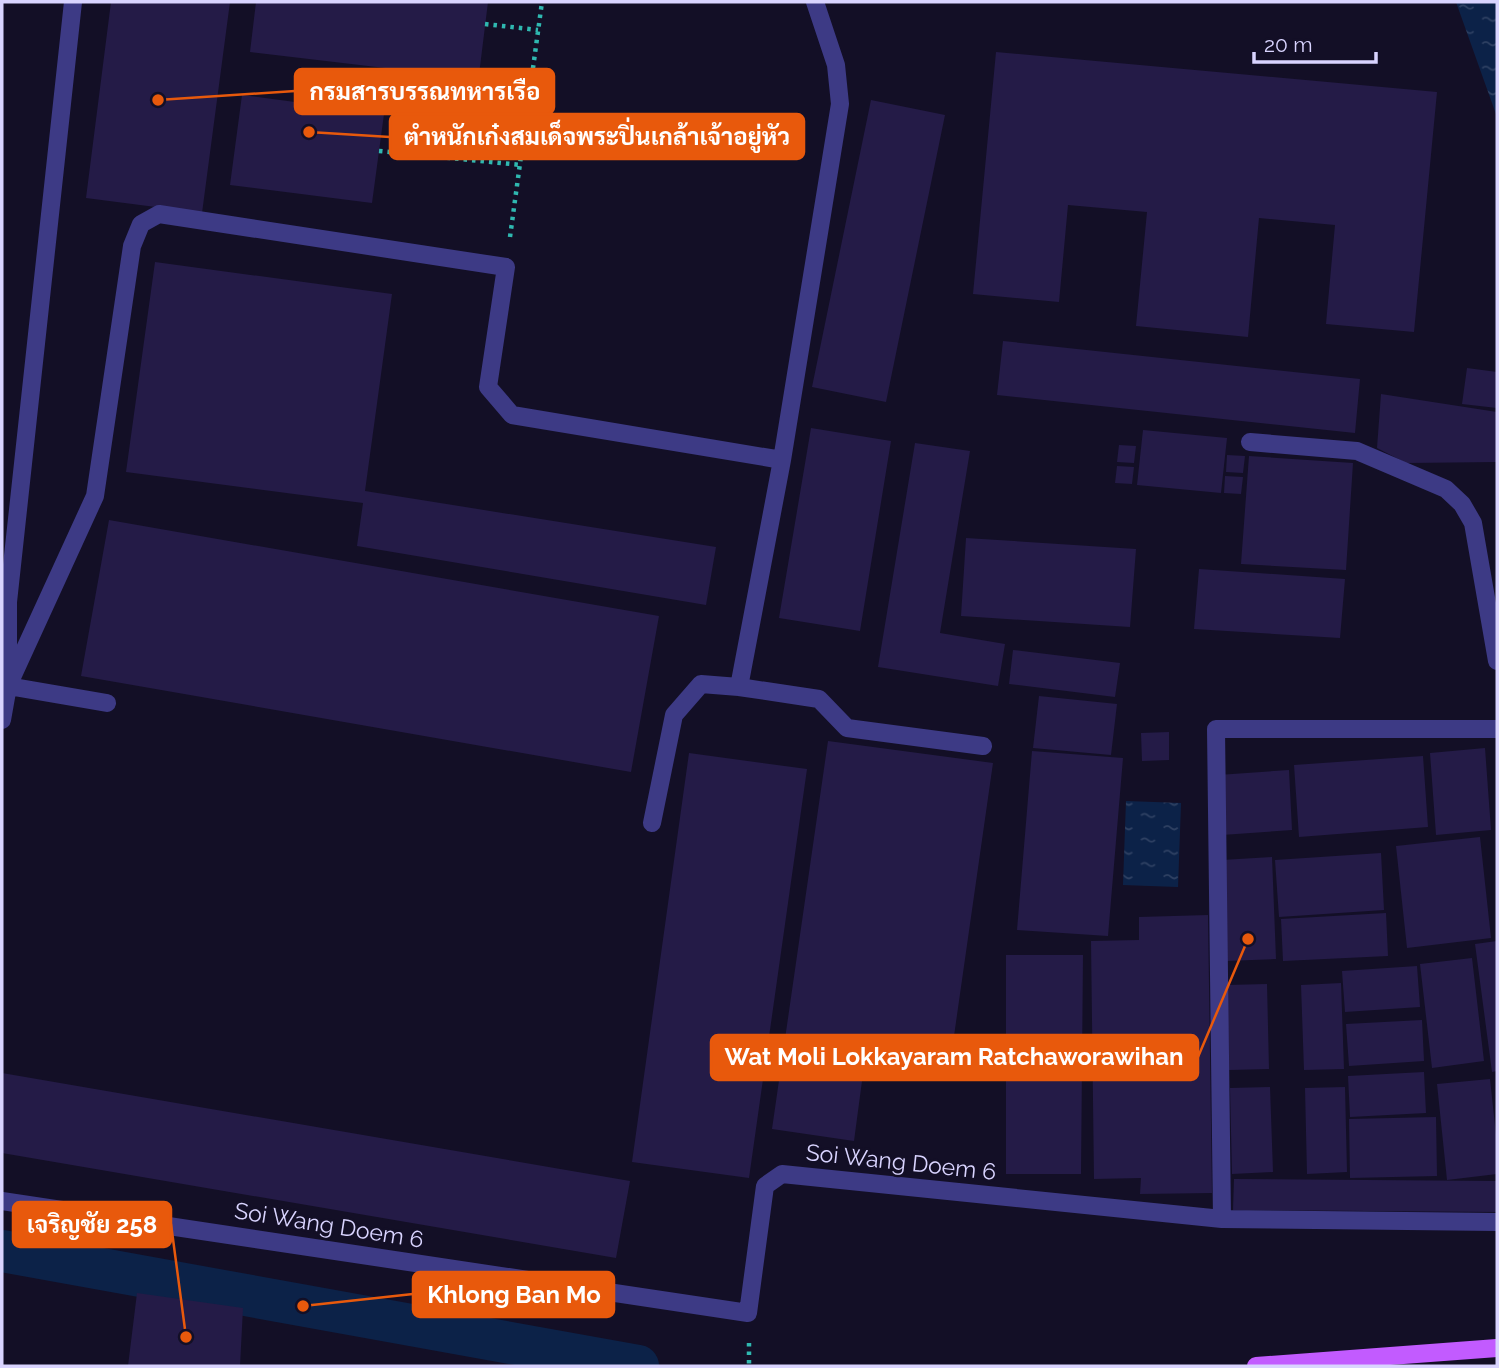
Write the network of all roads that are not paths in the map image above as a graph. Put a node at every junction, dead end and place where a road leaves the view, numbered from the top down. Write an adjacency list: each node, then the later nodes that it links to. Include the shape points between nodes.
1 (73, 2): 6 (street, via 8,602)
2 (815, 2): 4 (street, via 836,65 840,104)
3 (1250, 442): 5 (street, via 1357,451 1446,489 1473,523)
4 (782, 460): 6 (street, via 512,415 488,387 506,267 159,214 141,224 132,246 95,496); 7 (street)
5 (1497, 661)
6 (8, 686): 8 (street); 9 (street)
7 (739, 687): 11 (street, via 819,699 847,728); 12 (street, via 701,684 674,715)
8 (107, 703)
9 (2, 720)
10 (1497, 730): 14 (street, via 1216,729)
11 (983, 746)
12 (652, 823)
13 (2, 1200): 14 (street, Soi Wang Doem 6, via 748,1313 765,1186 782,1174)
14 (1222, 1219): 15 (street, Soi Wang Doem 6)
15 (1497, 1222)
16 (1497, 1349): 17 (main road)
17 (1256, 1366)

